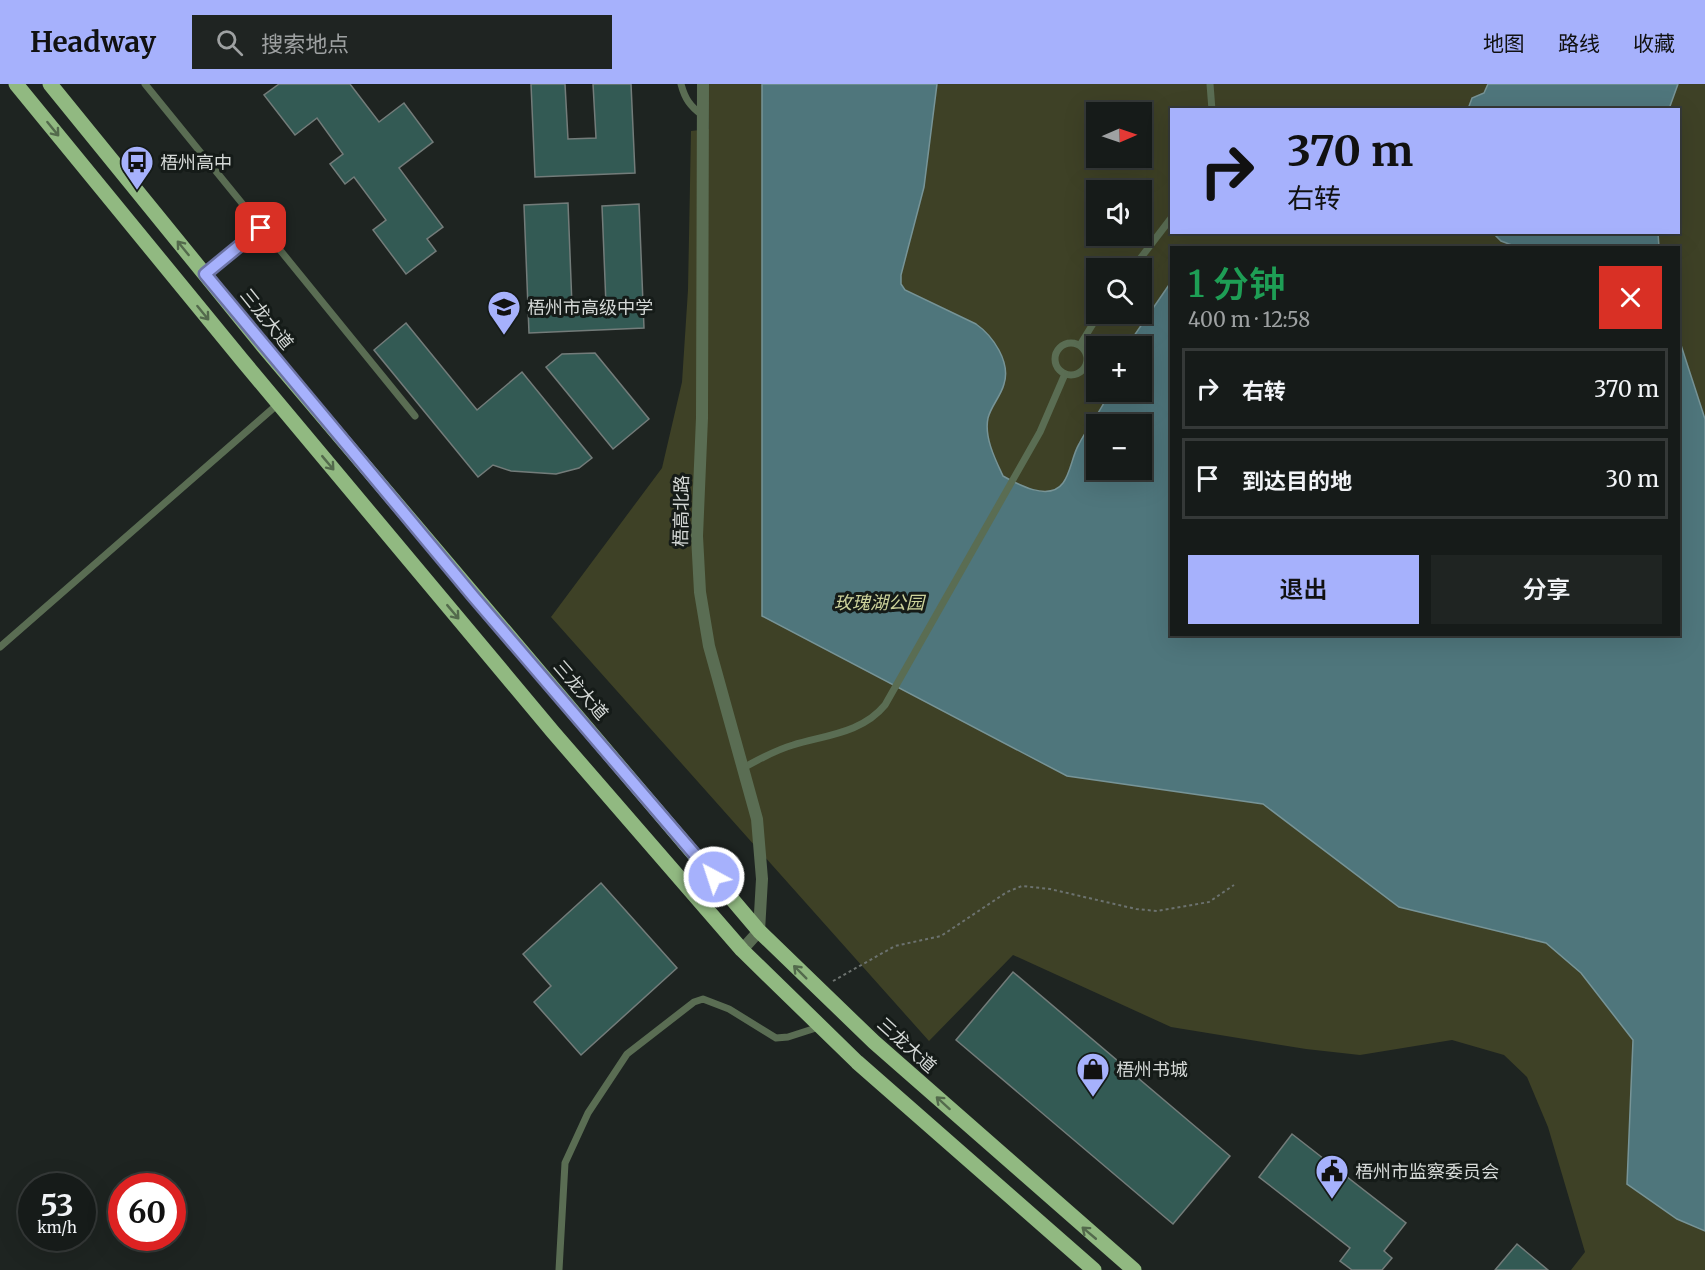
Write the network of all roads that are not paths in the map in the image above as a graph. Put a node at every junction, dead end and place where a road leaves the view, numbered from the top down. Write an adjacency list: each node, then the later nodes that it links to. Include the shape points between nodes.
1 (16, 84): 16 (main road, one-way to 16)
2 (50, 84): 12 (main road, 三龙大道, one-way to 2)
3 (145, 84): 10 (lane)
4 (681, 84): 8 (lane, via 691,107)
5 (703, 84): 8 (street, 梧高北路)
6 (1210, 84): 7 (lane)
7 (1212, 108)
8 (703, 115): 19 (street, 梧高北路, via 702,418 697,536 700,592 709,646)
9 (1170, 220): 11 (lane)
10 (261, 228): 12 (lane); 17 (lane)
11 (1141, 258)
12 (205, 274): 20 (main road, 三龙大道)
13 (1093, 324): 14 (lane)
14 (1080, 345): 15 (lane, via 1086,354 1086,364 1075,375); 15 (lane, via 1070,343 1056,351 1054,362)
15 (1065, 374): 19 (lane, via 1034,442 874,719 772,752)
16 (278, 404): 18 (lane); 21 (main road, one-way to 21)
17 (415, 416)
18 (0, 647)
19 (743, 768): 20 (street, 梧高北路, via 757,819 762,879)
20 (759, 931): 21 (street); 25 (main road, 三龙大道, one-way to 20, via 817,989)
21 (742, 950): 22 (main road)
22 (821, 1026): 23 (lane, via 776,1038 729,1009 703,999 627,1054 588,1113 565,1163); 24 (main road)
23 (560, 1270)
24 (1094, 1270)
25 (1134, 1270)

